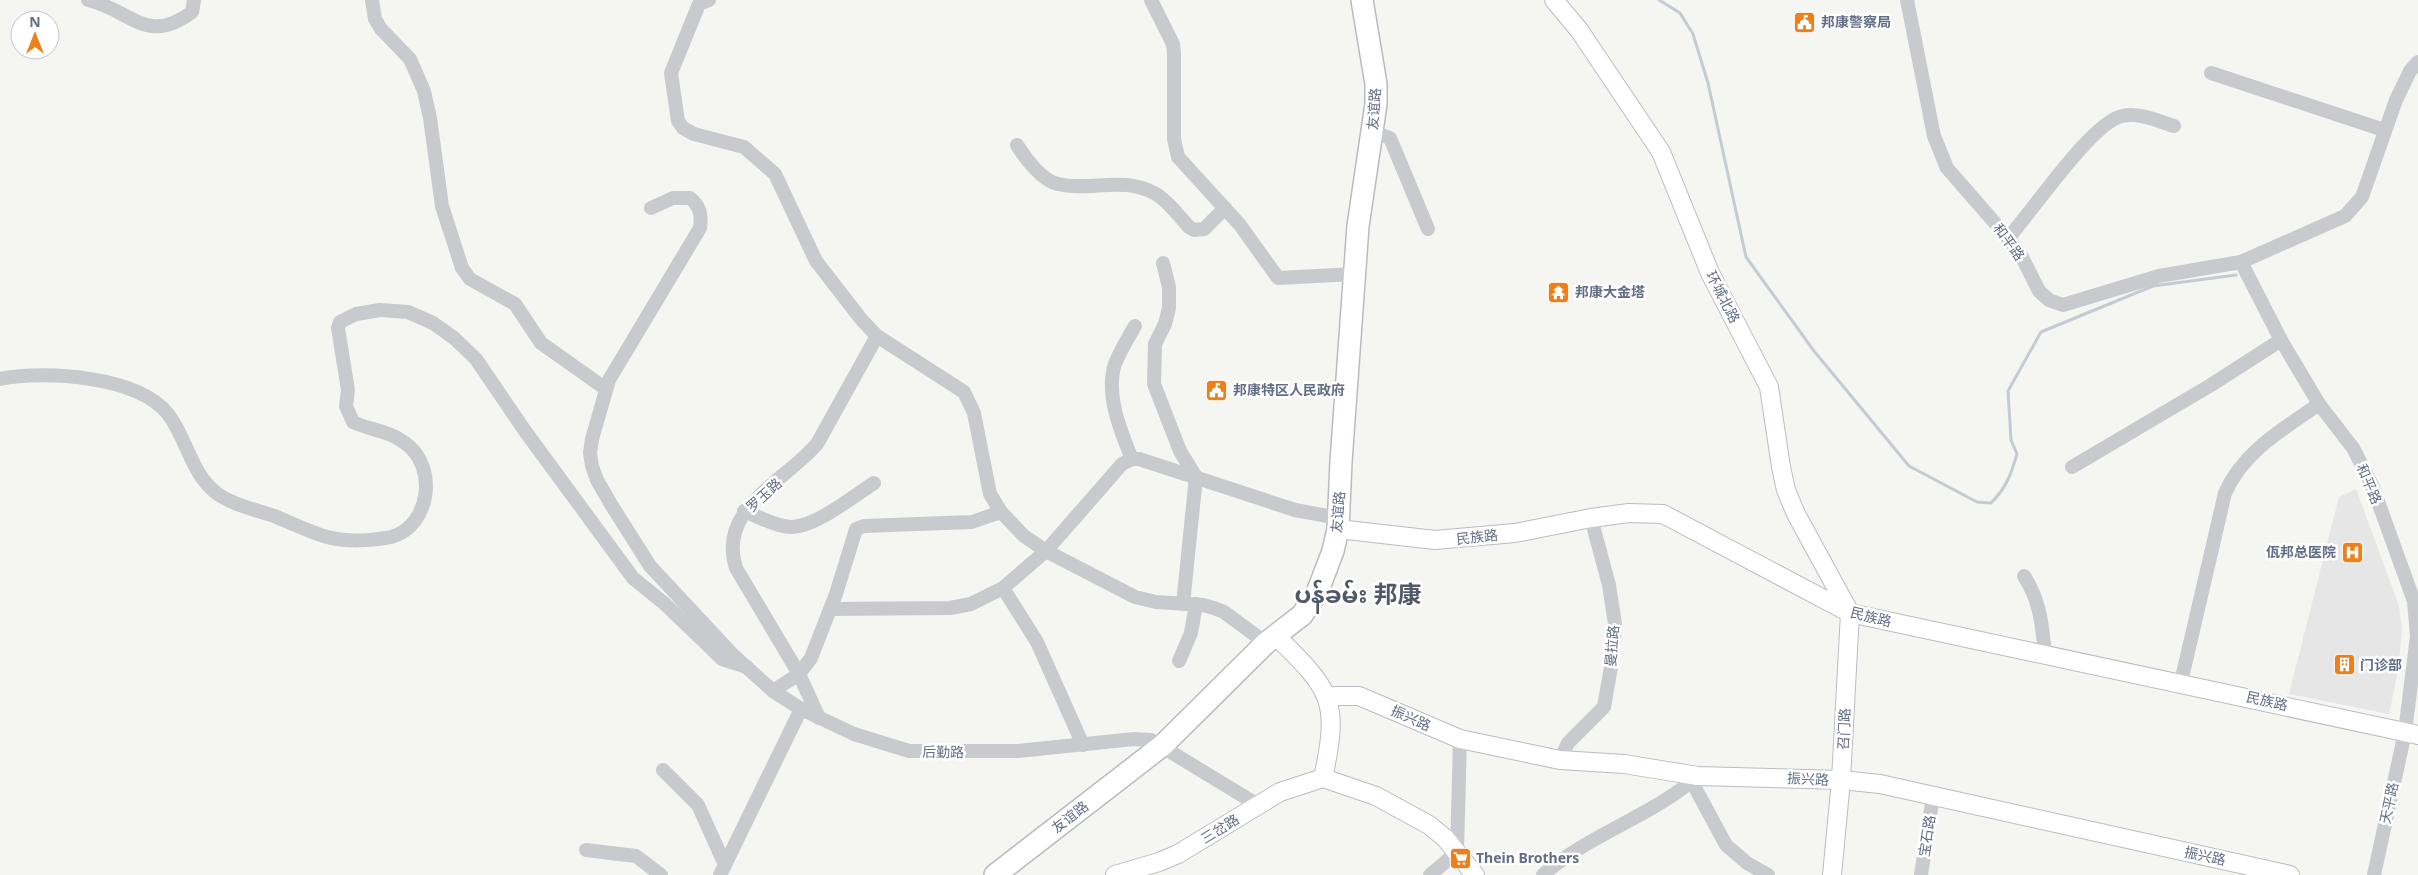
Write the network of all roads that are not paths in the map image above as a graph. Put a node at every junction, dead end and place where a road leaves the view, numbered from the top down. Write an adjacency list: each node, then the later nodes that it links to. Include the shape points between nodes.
1 (88, 0): 2 (street, via 156,27 177,23 192,12)
2 (194, 0)
3 (372, 0): 26 (street, via 375,19 410,59 424,91 442,206 462,268 470,279 515,304 541,343)
4 (1152, 0): 16 (street, via 1174,53 1174,139 1178,157)
5 (1362, 0): 13 (highway, 友谊路, via 1376,84)
6 (1554, 0): 41 (main road, 环城北路, via 1579,30 1671,173 1710,273 1769,387 1786,490)
7 (1907, 0): 18 (street, 和平路, via 1937,144 1947,168)
8 (701, 1): 23 (street, via 671,73 678,121 694,134 744,147 775,174 816,260 860,319)
9 (2418, 62): 12 (street, 和平路, via 2410,71)
10 (2211, 73): 12 (street)
11 (2174, 126): 18 (street, via 2124,115 2107,123 2066,165)
12 (2384, 130): 20 (street, 和平路, via 2362,197 2345,216)
13 (1372, 132): 17 (street, via 1390,138); 21 (highway, 友谊路)
14 (1017, 145): 16 (street, via 1028,163 1056,184 1124,184 1144,188 1158,195 1194,230 1204,229)
15 (651, 208): 26 (street, 后勤路, via 673,198 690,198 700,211 700,228 618,363)
16 (1225, 208): 21 (street, via 1278,278)
17 (1428, 228)
18 (2008, 238): 20 (street, 和平路, via 2039,291 2049,300 2063,305 2158,276)
19 (1163, 262): 30 (street, via 1169,287 1169,308 1154,344 1154,384 1180,451)
20 (2241, 262): 24 (street, 和平路)
21 (1354, 274): 35 (highway, 友谊路)
22 (1135, 326): 28 (street, via 1115,366 1113,398 1119,429)
23 (877, 336): 32 (street, 罗玉路, via 817,444); 33 (street, via 964,392 974,413 990,494)
24 (2281, 340): 27 (street, 和平路); 29 (street)
25 (0, 379): 45 (street, via 49,375 109,382 141,392 169,414 196,465 216,493 328,537 375,540 407,529 418,517 424,501 425,470 420,457 406,443 353,422 346,406 348,390 338,328 340,322 356,314 380,310 408,312 433,323 476,359 633,578 722,659)
26 (606, 389): 45 (street, 后勤路, via 590,453 597,480 650,566)
27 (2319, 404): 47 (street, via 2250,455 2234,474 2225,493); 52 (street, 和平路, via 2353,448 2372,485 2414,601 2418,636)
28 (1132, 459): 30 (street); 36 (street, via 1122,464)
29 (2072, 467)
30 (1196, 477): 35 (street); 39 (street)
31 (874, 483): 32 (street, via 810,523 792,527)
32 (744, 511): 46 (street, 罗玉路, via 732,542 736,568)
33 (1001, 512): 36 (street, via 1024,536); 40 (street, via 972,522 860,526 856,529)
34 (1591, 518): 35 (main road, 民族路, via 1515,533 1443,540); 41 (main road, 民族路, via 1629,513 1663,514); 56 (street, 曼拉路, via 1609,585 1615,624 1611,667 1604,707 1568,743)
35 (1339, 523): 42 (highway, 友谊路, via 1333,551 1317,593 1302,615)
36 (1046, 551): 38 (street); 39 (street, via 1134,597)
37 (2024, 576): 43 (street, via 2040,609)
38 (1004, 588): 40 (street, via 971,604 950,608); 54 (street, via 1041,649)
39 (1190, 604): 42 (street, via 1224,612); 44 (street, via 1191,633)
40 (830, 610): 46 (street, via 810,658)
41 (1850, 613): 43 (main road, 民族路); 60 (main road, 召门路)
42 (1271, 640): 49 (main road, via 1312,671); 55 (highway, 友谊路)
43 (2045, 654): 47 (main road, 民族路)
44 (1179, 661)
45 (746, 667): 48 (street, 后勤路)
46 (799, 674): 48 (street); 51 (street, 罗玉路)
47 (2181, 682): 52 (main road, 民族路)
48 (773, 691): 50 (street, 后勤路)
49 (1327, 696): 53 (main road, 振兴路, via 1359,696); 58 (main road, via 1332,716 1332,739)
50 (801, 709): 51 (street, 后勤路); 65 (street)
51 (819, 718): 54 (street, 后勤路, via 854,734 909,751 1018,752)
52 (2411, 733): 77 (street, 天平路)
53 (1460, 739): 56 (main road, 振兴路); 64 (street)
54 (1083, 745): 55 (street, 后勤路, via 1144,739)
55 (1163, 745): 62 (street, 后勤路); 69 (highway, 友谊路)
56 (1560, 760): 59 (main road, 振兴路, via 1624,764)
57 (663, 770): 65 (street, via 698,806)
58 (1323, 778): 62 (main road, 三岔路, via 1280,792); 64 (main road, via 1376,796 1421,821 1445,838)
59 (1695, 779): 60 (main road, 振兴路); 73 (street, via 1649,812 1561,858); 74 (street, via 1726,845 1746,863)
60 (1841, 780): 61 (main road, 振兴路, via 1880,784); 75 (main road, 召门路)
61 (1933, 796): 67 (main road, 振兴路); 76 (street, 宝石路)
62 (1258, 805): 66 (main road, 三岔路, via 1178,854)
63 (586, 850): 68 (street, via 636,856)
64 (1457, 852): 71 (street); 72 (main road)
65 (723, 870)
66 (1142, 871): 70 (main road, 三岔路)
67 (2284, 874)
68 (661, 875)
69 (995, 875)
70 (1116, 875)
71 (1430, 875)
72 (1475, 875)
73 (1542, 875)
74 (1768, 875)
75 (1832, 875)
76 (1921, 875)
77 (2374, 875)

